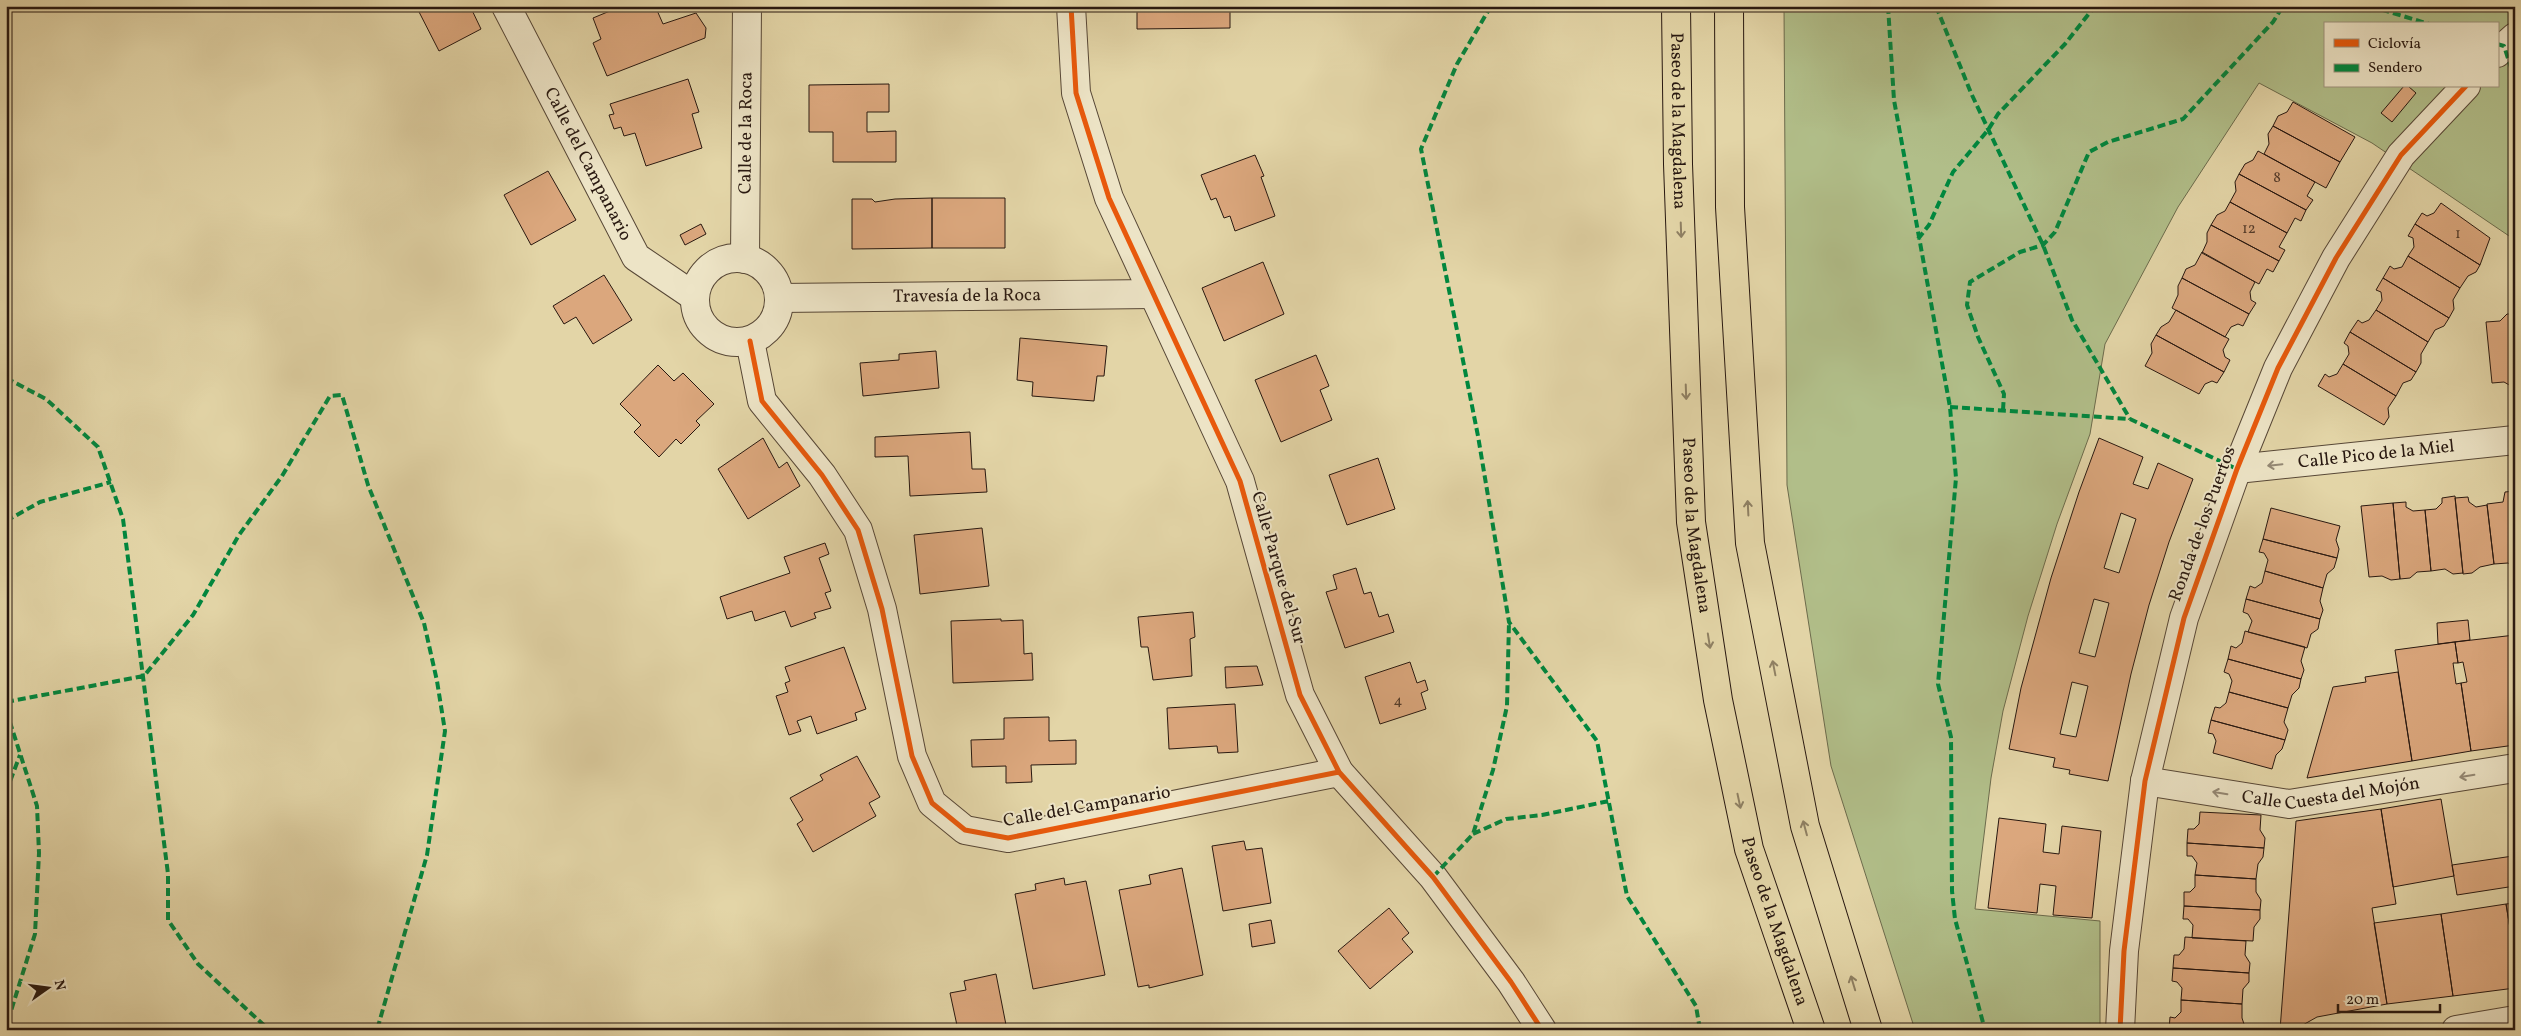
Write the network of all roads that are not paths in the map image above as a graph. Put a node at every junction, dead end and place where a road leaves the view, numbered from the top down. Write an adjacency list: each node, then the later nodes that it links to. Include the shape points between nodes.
1 (506, 6): 11 (street, Calle del Campanario, via 636,258)
2 (747, 6): 9 (street, Calle de la Roca)
3 (1071, 6): 10 (street, Calle Parque del Sur, via 1076,93 1109,198)
4 (1676, 6): 21 (main road, Paseo de la Magdalena, one-way to 21, via 1678,164 1691,522 1718,700 1749,849)
5 (1729, 6): 22 (main road, one-way to 5, via 1805,826 1750,543 1730,208)
6 (2515, 37): 7 (street)
7 (2498, 52)
8 (2464, 88): 15 (street, Ronda de los Puertos, via 2401,155 2336,258 2278,368)
9 (745, 258): 11 (street, via 731,258 706,271); 12 (street, via 769,272 777,285)
10 (1153, 294): 12 (street, Travesía de la Roca); 17 (street, Calle Parque del Sur, via 1240,481 1300,695)
11 (695, 296): 13 (street, via 701,323 710,334 736,343)
12 (779, 298): 13 (street, via 778,312 772,324)
13 (750, 340): 17 (street, Calle del Campanario, via 762,401 822,475 858,530 882,609 912,756 932,803 965,830 1008,838)
14 (2515, 440): 15 (street, Calle Pico de la Miel, one-way to 15)
15 (2237, 469): 18 (street, Ronda de los Puertos, via 2184,618)
16 (2515, 768): 18 (street, Calle Cuesta del Mojón, one-way to 18, via 2289,804)
17 (1339, 772): 20 (street, Calle Parque del Sur, via 1433,877 1511,982)
18 (2145, 781): 23 (street, Ronda de los Puertos, via 2124,951)
19 (2515, 1020): 24 (street)
20 (1542, 1030)
21 (1811, 1030)
22 (1868, 1030)
23 (2120, 1030)
24 (2456, 1030)

